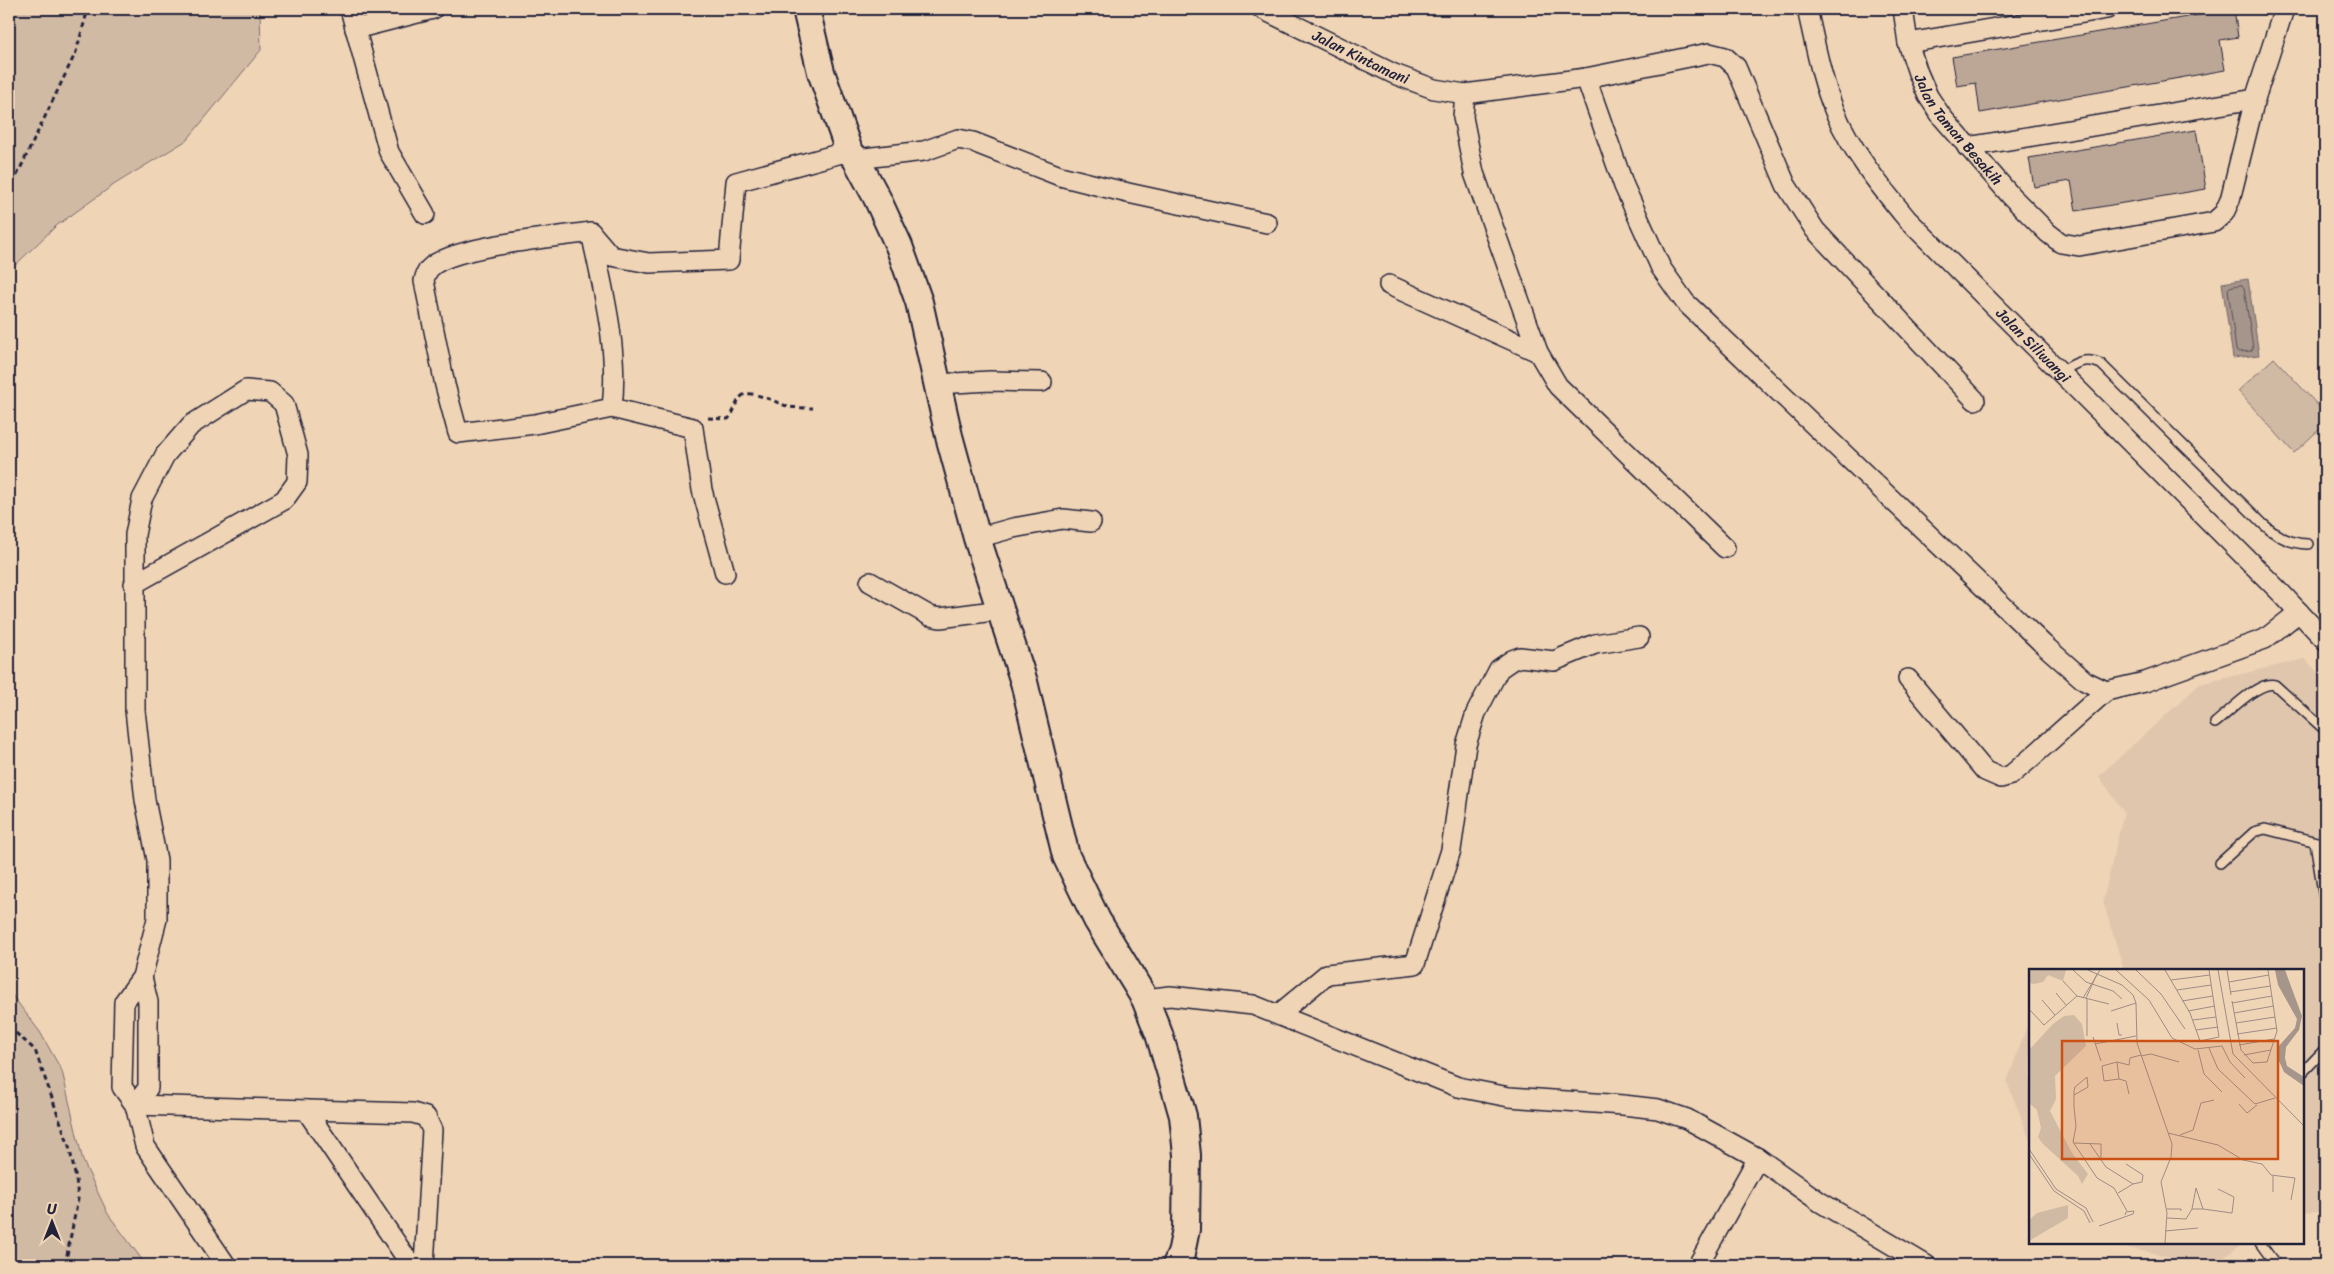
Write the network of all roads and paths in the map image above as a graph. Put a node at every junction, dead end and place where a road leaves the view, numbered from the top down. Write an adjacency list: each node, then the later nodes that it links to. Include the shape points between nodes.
1 (88, 9): 17 (path, via 76,52)
2 (350, 9): 10 (street)
3 (432, 9): 10 (street)
4 (806, 9): 16 (street, via 821,72)
5 (1262, 9): 13 (street, Jalan Kintamani, via 1394,74 1434,89)
6 (1807, 9): 23 (street, Jalan Siliwangi, via 1835,112 1873,177 1907,219)
7 (1903, 9): 11 (street, Jalan Taman Besakih)
8 (2107, 9): 11 (street)
9 (2284, 9): 14 (street, Jalan Taman Besakih)
10 (355, 29): 18 (street, via 389,152)
11 (1908, 42): 15 (street, Jalan Taman Besakih, via 1928,96)
12 (1586, 78): 13 (street, Jalan Kintamani); 26 (street, Jalan Kintamani, via 1709,53 1725,57 1736,67 1786,185 1815,230); 42 (street, via 1624,186 1662,268 1685,302 2044,645 2085,680)
13 (1465, 94): 22 (street, via 1463,117 1474,173)
14 (2255, 99): 15 (street); 15 (street, Jalan Taman Besakih, via 2230,200 2224,213 2214,222 2079,246 2061,243 2048,233)
15 (1967, 147)
16 (852, 155): 19 (street, via 924,151 958,139 1060,176); 20 (street, via 736,182 729,260 649,263 611,256); 25 (street, via 877,198 909,269)
17 (9, 192)
18 (425, 214)
19 (1267, 223)
20 (591, 232): 27 (street, via 610,318 615,384); 27 (street, via 488,247 445,258 430,267 424,282 444,385 458,433 535,424)
21 (1389, 285): 22 (street)
22 (1538, 352): 33 (street, via 1558,386)
23 (2059, 373): 32 (lane, via 2083,360 2101,364 2273,533 2295,544); 38 (street, Jalan Siliwangi)
24 (1042, 382): 25 (street, via 990,380)
25 (938, 384): 31 (street)
26 (1975, 400)
27 (612, 408): 29 (street)
28 (813, 408): 29 (path, via 790,407 761,396 745,394 728,419 700,416)
29 (693, 428): 34 (street, via 702,490)
30 (1091, 522): 31 (street, via 1062,519)
31 (977, 538): 37 (street)
32 (2308, 544)
33 (1726, 548)
34 (725, 573)
35 (870, 582): 37 (street, via 930,616 940,618)
36 (134, 584): 36 (street, via 135,536 142,499 165,455 191,424 246,390 270,392 284,404 298,455 297,482 284,500); 49 (street, via 135,710 145,800 157,860 157,920)
37 (1002, 610): 50 (street, via 1024,682 1066,856 1097,920)
38 (2299, 612): 40 (street, Jalan Siliwangi); 42 (street, via 2265,638 2145,682)
39 (1639, 636): 51 (street, via 1595,644 1554,661 1520,657 1499,669 1476,713 1466,745 1451,850 1415,964 1327,974)
40 (2325, 640)
41 (1908, 679): 42 (street, via 1985,772 2001,778 2011,775)
42 (2106, 691)
43 (2215, 723): 44 (lane, via 2256,690 2271,684)
44 (2325, 730)
45 (2315, 842): 46 (lane); 47 (lane, via 2265,828 2254,832); 48 (lane)
46 (2325, 844)
47 (2220, 863)
48 (2325, 905)
49 (142, 977): 55 (street, via 148,1002 148,1088); 55 (street, via 124,1002 122,1086)
50 (1145, 999): 51 (street, via 1170,996 1234,1002); 63 (street, via 1174,1081 1184,1126 1186,1229)
51 (1279, 1014): 57 (street, via 1458,1087 1509,1097 1658,1110 1687,1119)
52 (9, 1027): 59 (path, via 35,1050 69,1146 78,1199)
53 (2325, 1049): 54 (lane)
54 (2304, 1071)
55 (135, 1105): 56 (street); 60 (street, via 144,1146)
56 (306, 1110): 61 (street); 62 (street, via 413,1113 426,1117 432,1130)
57 (1758, 1158): 64 (street); 65 (street, via 1820,1202)
58 (2261, 1244): 66 (lane)
59 (65, 1265)
60 (226, 1265)
61 (411, 1265)
62 (424, 1265)
63 (1176, 1265)
64 (1698, 1265)
65 (1926, 1265)
66 (2276, 1265)

